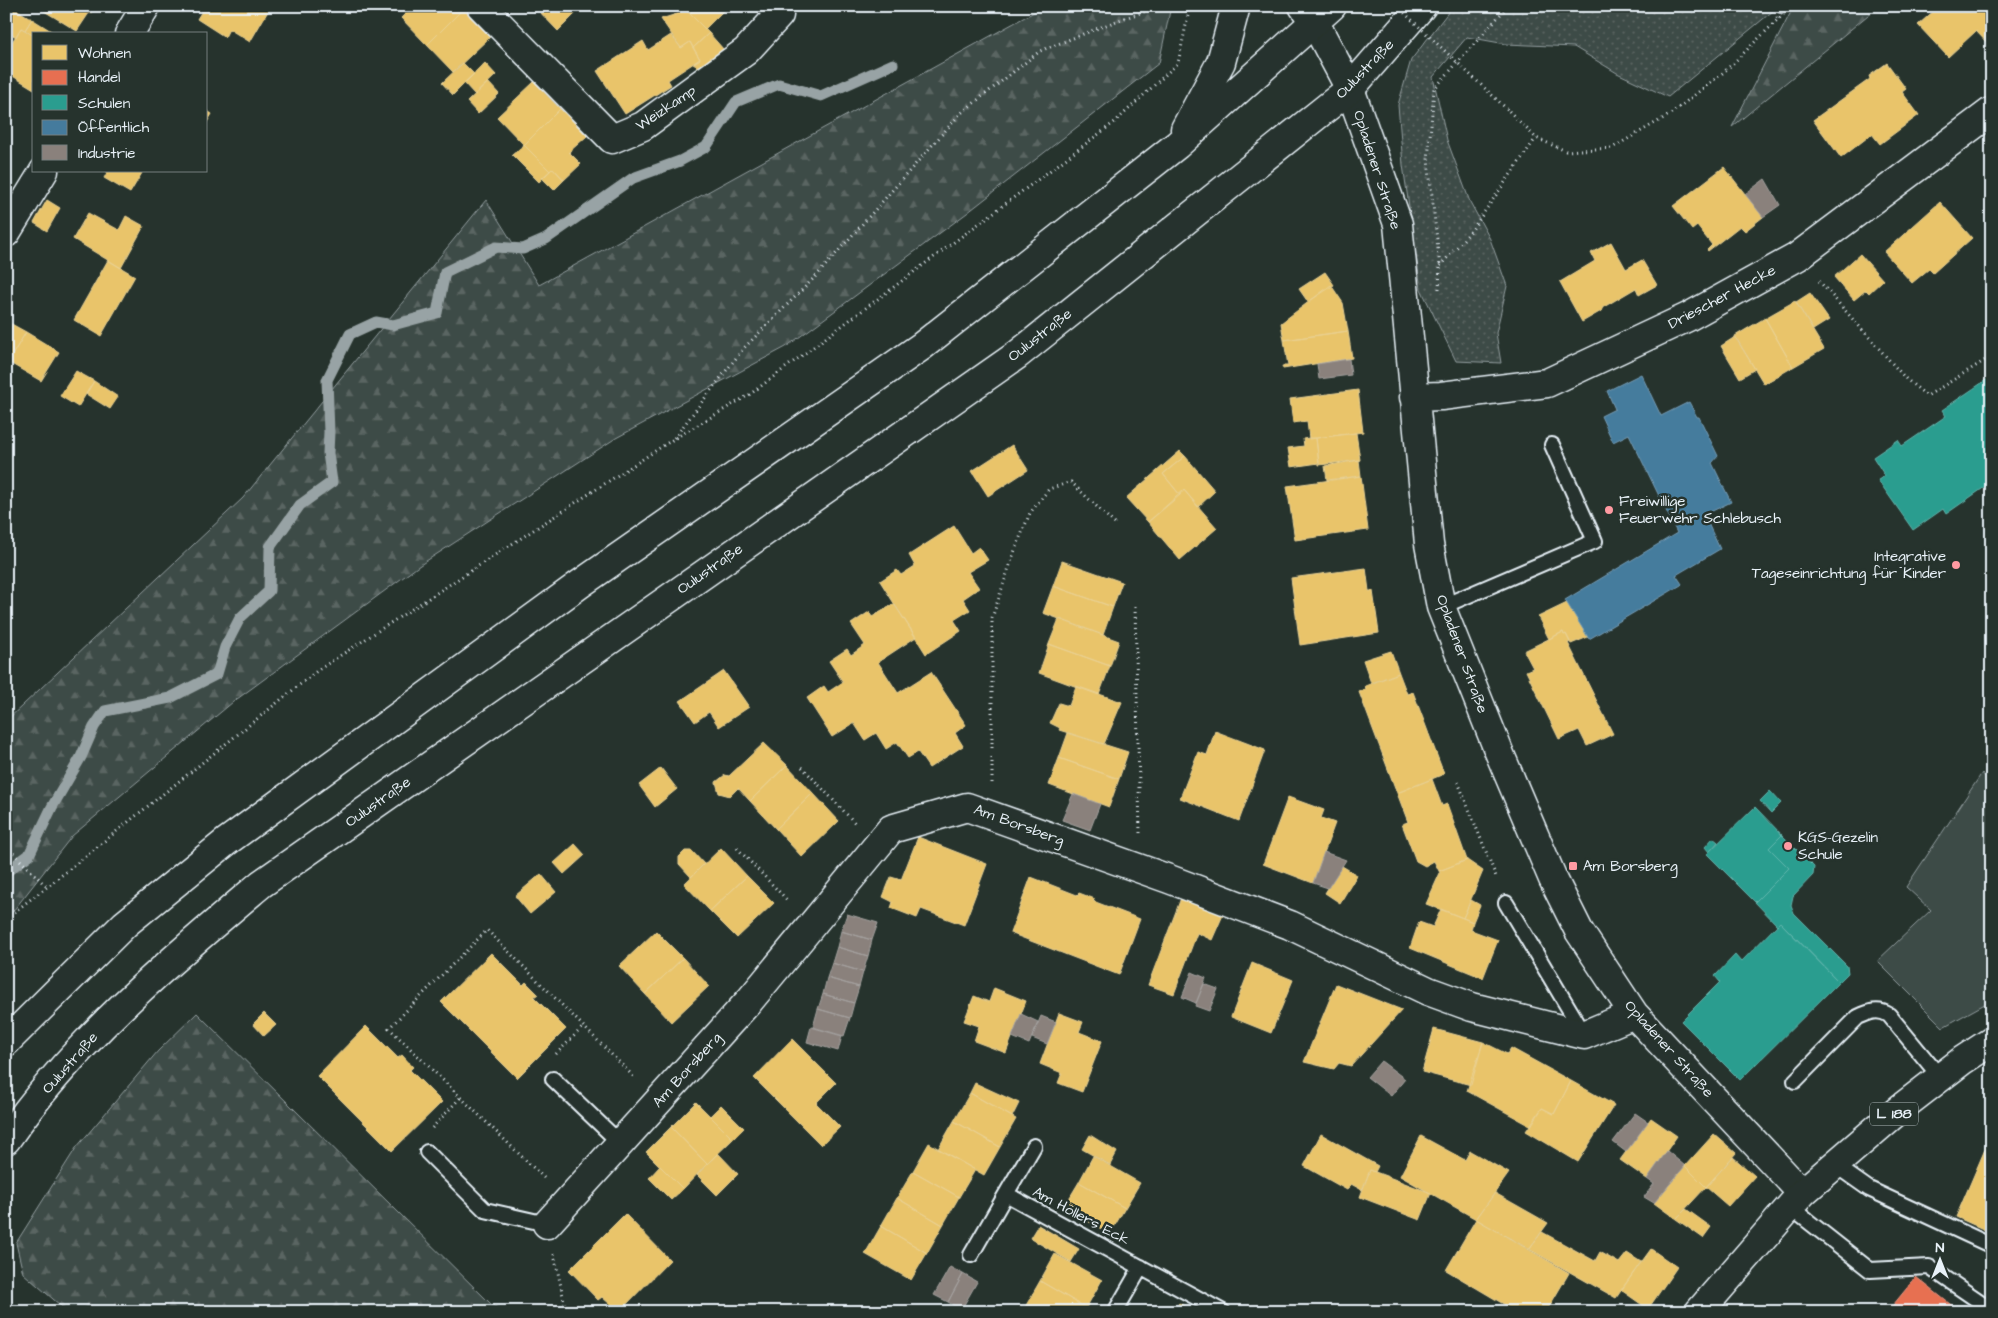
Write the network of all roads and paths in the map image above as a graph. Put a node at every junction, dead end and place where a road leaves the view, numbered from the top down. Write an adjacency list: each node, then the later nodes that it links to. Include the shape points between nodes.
1 (146, 6): 15 (main road)
2 (481, 6): 3 (main road, Weizkamp, via 612,139 643,126 746,51 779,15)
3 (772, 6)
4 (1161, 6): 27 (path, via 1040,51 960,114 818,274 743,349)
5 (1190, 6): 27 (path, via 1178,63 1115,122 749,395)
6 (1236, 6): 19 (main road, via 1221,62)
7 (1397, 6): 18 (path, bridge)
8 (1422, 6): 16 (main road, Oulustraße)
9 (1781, 6): 14 (path)
10 (1785, 6): 14 (path)
11 (1792, 6): 14 (path)
12 (1508, 7): 23 (path, via 1434,89 1428,160)
13 (1317, 12): 16 (main road, Opladener Straße); 19 (main road)
14 (1775, 23): 18 (path, via 1724,72 1669,116 1612,148 1566,151)
15 (130, 32)
16 (1350, 89): 26 (main road, Opladener Straße, via 1398,224); 52 (main road, Oulustraße, via 1017,355 261,884 158,972 80,1049)
17 (1992, 111): 22 (main road, Driescher Hecke)
18 (1536, 138): 23 (path, via 1471,231)
19 (1176, 145): 46 (main road, via 922,346 580,584 226,842 125,924)
20 (43, 172): 21 (main road)
21 (6, 233)
22 (1797, 257): 25 (path, via 1906,379 1927,396); 26 (main road, Driescher Hecke, via 1688,317 1547,383)
23 (1440, 267): 24 (path)
24 (1439, 295)
25 (1992, 356)
26 (1414, 397): 31 (main road, Opladener Straße, via 1429,544)
27 (672, 440): 39 (path, via 318,670)
28 (1552, 445): 31 (lane, via 1595,541)
29 (1116, 526): 34 (path, via 1071,482 1049,489 1030,513 992,618)
30 (1135, 607): 38 (path)
31 (1441, 607): 43 (main road, Opladener Straße, via 1553,878 1587,945)
32 (802, 767): 36 (path)
33 (1458, 782): 40 (path)
34 (992, 816): 36 (main road, Am Borsberg, via 967,807 891,829); 38 (main road, Am Borsberg)
35 (6, 846): 39 (path)
36 (876, 846): 42 (main road, Am Borsberg)
37 (737, 848): 42 (path)
38 (1141, 869): 44 (main road, Am Borsberg, via 1290,925 1428,991 1472,1007)
39 (48, 888): 41 (path)
40 (1506, 903): 44 (lane)
41 (6, 918)
42 (811, 925): 51 (main road, Am Borsberg, via 750,1000)
43 (1634, 1014): 44 (main road); 58 (main road, Opladener Straße)
44 (1584, 1035)
45 (1992, 1041): 47 (main road, L 188)
46 (6, 1042)
47 (1940, 1077): 49 (lane, via 1889,1015 1883,1011 1872,1011 1858,1017); 56 (main road, L 188)
48 (553, 1079): 53 (lane)
49 (1795, 1082)
50 (460, 1098): 51 (path, via 389,1028 487,930); 55 (path, via 418,1142); 59 (path)
51 (658, 1101): 53 (main road, Am Borsberg)
52 (6, 1140)
53 (620, 1143): 59 (main road, Am Borsberg)
54 (1034, 1146): 57 (lane, Am Höllers Eck)
55 (427, 1152): 60 (lane, via 485,1210)
56 (1835, 1165): 58 (main road, L 188); 61 (lane, via 1869,1190)
57 (1006, 1194): 62 (lane, Am Höllers Eck); 63 (lane, Am Höllers Eck)
58 (1796, 1200): 64 (lane, via 1870,1270 1929,1267); 68 (main road, L 188)
59 (568, 1201): 60 (main road, Am Borsberg)
60 (547, 1224): 65 (path)
61 (1992, 1246)
62 (971, 1255)
63 (1141, 1267): 66 (lane); 67 (lane, Am Höllers Eck)
64 (1992, 1310)
65 (569, 1312)
66 (1115, 1312)
67 (1222, 1312)
68 (1700, 1312)

